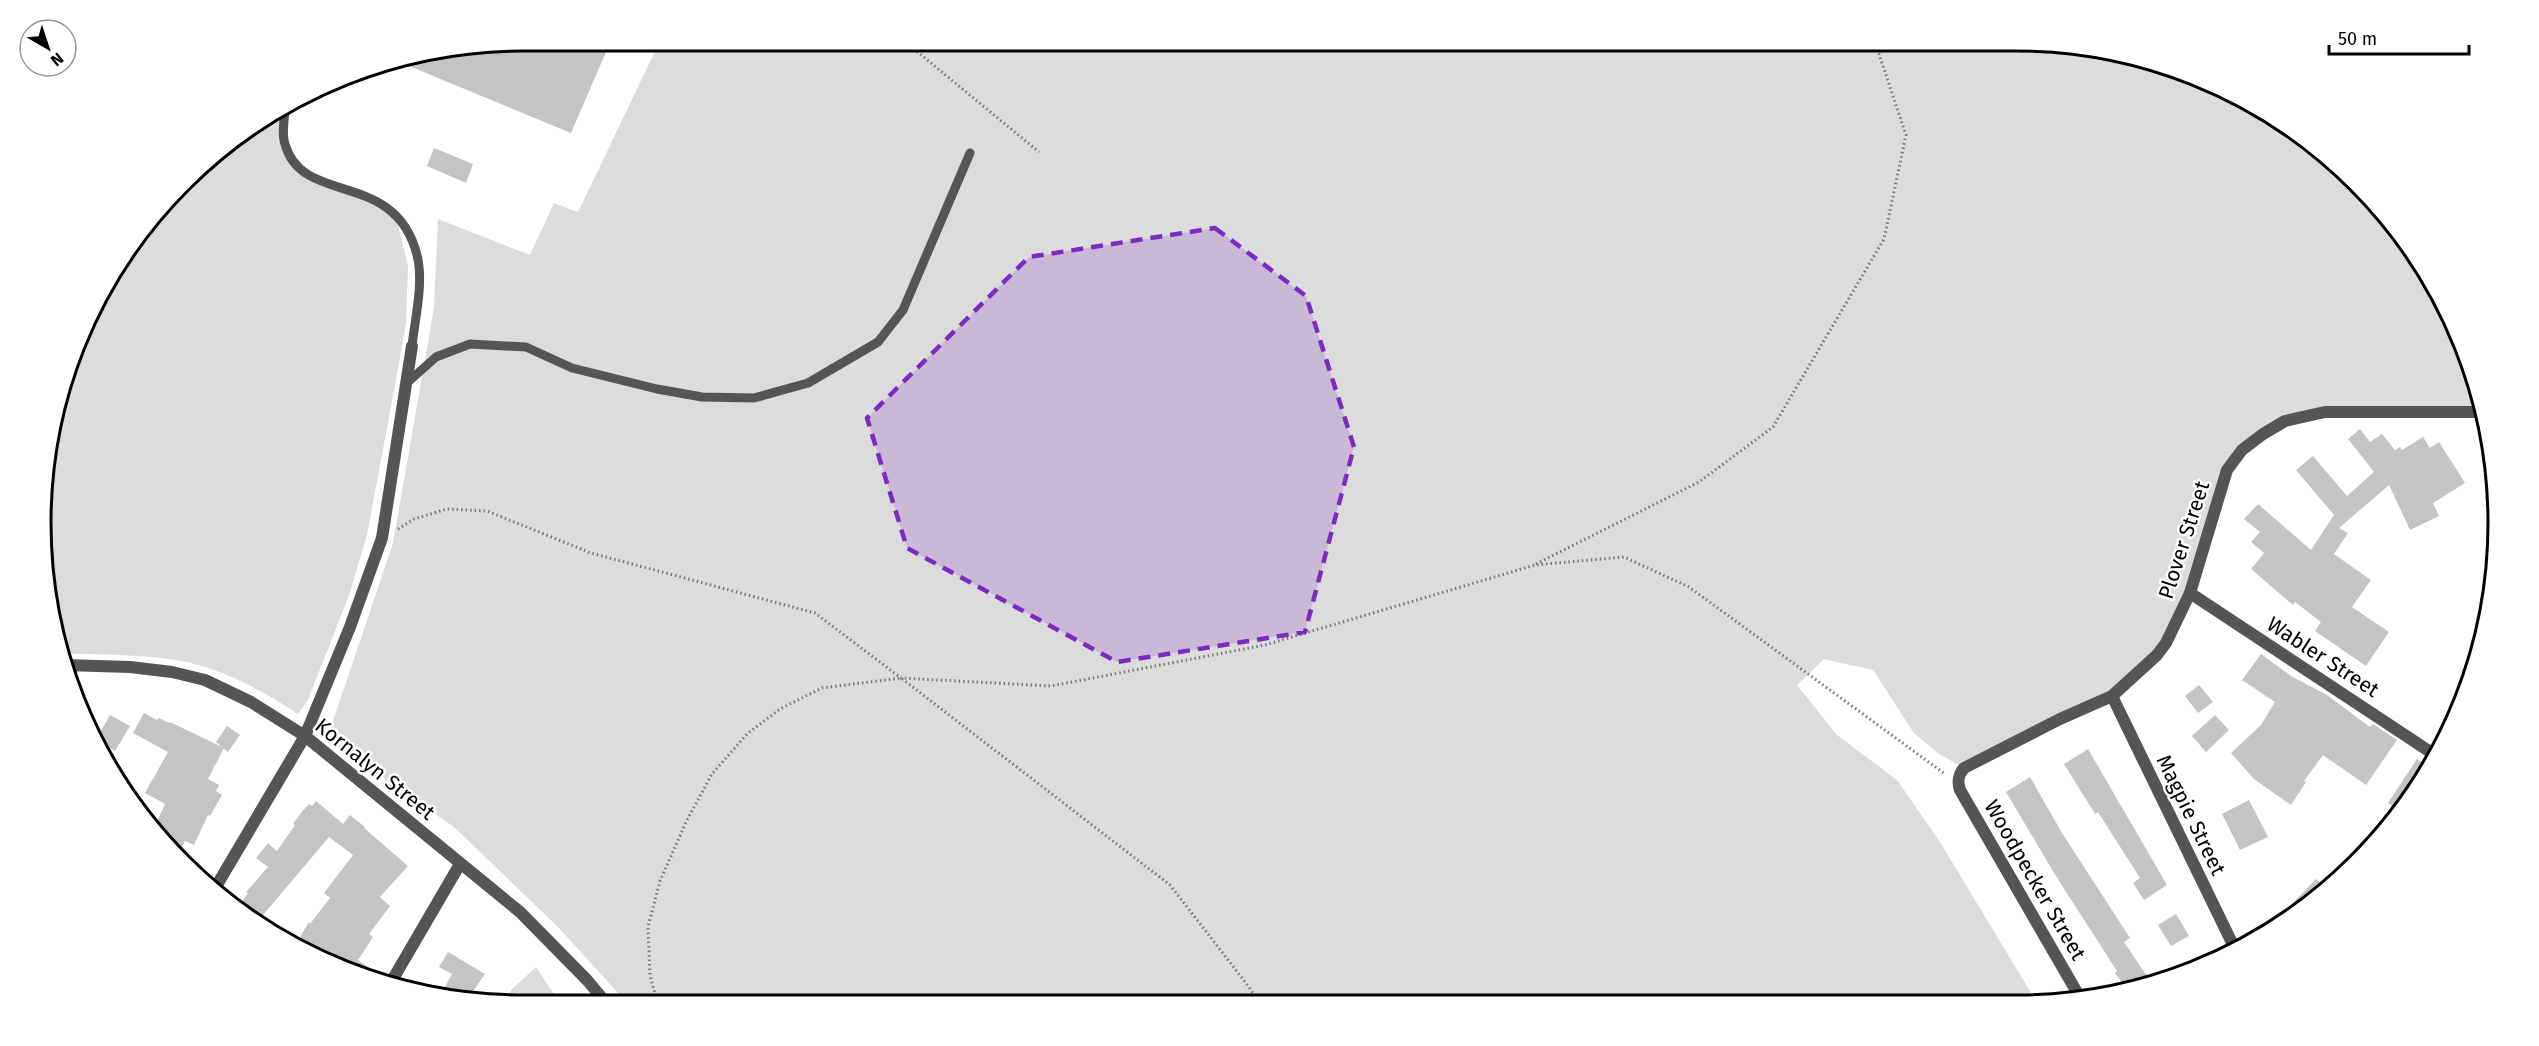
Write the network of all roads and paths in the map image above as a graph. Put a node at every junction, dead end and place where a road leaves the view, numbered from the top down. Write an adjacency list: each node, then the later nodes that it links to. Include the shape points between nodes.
1 (916, 51): 4 (path)
2 (1877, 51): 10 (path, via 1906,135 1884,239 1773,427 1699,482)
3 (285, 115): 6 (lane, via 284,143 292,161 305,174 378,200 395,213 407,230 420,270)
4 (1039, 152)
5 (970, 153): 7 (lane, via 903,310 878,342 808,383 754,398 702,397 572,368 526,347 470,344 436,357)
6 (412, 346): 7 (street)
7 (408, 382): 9 (street)
8 (2475, 412): 11 (street, Plover Street, via 2325,412 2285,421 2263,434 2242,450 2227,470)
9 (382, 538): 13 (path, via 414,519 447,509 487,511 591,553 815,613); 15 (street, via 334,670)
10 (1535, 565): 13 (path, via 1265,645 1051,686); 17 (path, via 1624,557 1689,587)
11 (2190, 593): 14 (street, Plover Street, via 2157,655); 16 (street, Wabler Street)
12 (73, 665): 15 (street, Kornalyn Street, via 130,667 205,680 251,702)
13 (901, 678): 24 (path, via 822,688 780,709 755,728 712,774 660,881 648,927 650,975); 25 (path, via 1170,885)
14 (2112, 696): 17 (street, Plover Street, via 1964,768); 20 (street, Magpie Street)
15 (305, 736): 18 (street, Kornalyn Street); 19 (street)
16 (2429, 751)
17 (1958, 782): 22 (street, Woodpecker Street)
18 (460, 864): 21 (street); 23 (street, Kornalyn Street, via 520,912)
19 (218, 883)
20 (2232, 942)
21 (394, 977)
22 (2076, 991)
23 (600, 995)
24 (655, 995)
25 (1254, 995)

